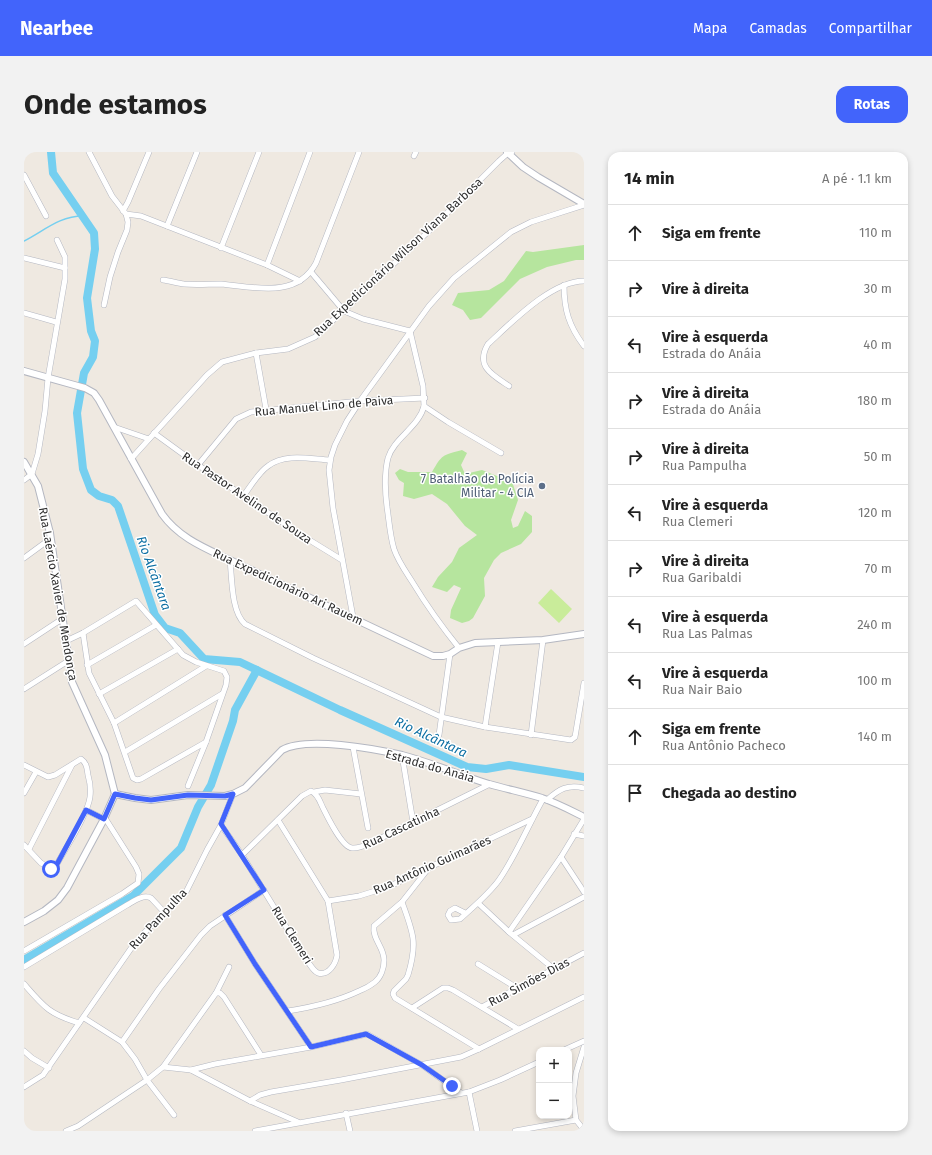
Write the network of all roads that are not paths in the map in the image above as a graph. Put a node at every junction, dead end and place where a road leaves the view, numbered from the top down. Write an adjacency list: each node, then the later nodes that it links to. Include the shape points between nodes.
1 (89, 152): 10 (street, via 112,196)
2 (148, 152): 10 (street)
3 (197, 152): 12 (street)
4 (259, 152): 14 (street)
5 (310, 152): 16 (street)
6 (360, 152): 18 (street)
7 (509, 152): 9 (street, via 538,177); 24 (street, Rua Expedicionário Wilson Viana Barbosa)
8 (24, 175): 11 (street)
9 (584, 204): 27 (street, via 531,222 511,232 454,278)
10 (125, 213): 12 (street, via 142,216); 23 (street, via 127,230 116,257)
11 (46, 216)
12 (167, 226): 14 (street)
13 (57, 240): 17 (street, via 65,257)
14 (221, 248): 16 (street)
15 (24, 258): 17 (street)
16 (267, 265): 20 (street)
17 (66, 268): 26 (street)
18 (311, 272): 20 (street); 24 (street)
19 (163, 280): 20 (street, via 261,289 291,285)
20 (300, 280)
21 (584, 281): 22 (street)
22 (564, 285): 28 (street, via 567,317); 32 (street, via 548,293 527,310 488,344 483,352 482,360 486,368)
23 (104, 305)
24 (344, 311): 27 (street, via 363,319); 29 (street, Rua Expedicionário Wilson Viana Barbosa, via 310,340 288,349)
25 (24, 313): 26 (street)
26 (56, 322): 31 (street)
27 (410, 331): 33 (street); 34 (street)
28 (584, 346)
29 (256, 353): 36 (street); 38 (street, Rua Expedicionário Wilson Viana Barbosa, via 228,360 214,368)
30 (24, 371): 31 (street)
31 (48, 378): 37 (street, Rua Expedicionário Ari Rauem, via 91,391); 45 (street, via 38,454)
32 (509, 386)
33 (425, 398): 34 (street, Rua Manuel Lino de Paiva); 35 (street)
34 (360, 401): 36 (street, Rua Manuel Lino de Paiva); 42 (street, via 341,432)
35 (424, 406): 40 (street); 61 (street, via 421,414 388,457 386,495 390,528 393,548 401,564 438,622)
36 (266, 409): 44 (street, Rua Manuel Lino de Paiva, via 236,419)
37 (114, 427): 39 (street); 41 (street, Rua Expedicionário Ari Rauem)
38 (154, 434): 39 (street, Rua Expedicionário Wilson Viana Barbosa); 44 (street, Rua Pastor Avelino de Souza)
39 (149, 439): 41 (street, Rua Expedicionário Wilson Viana Barbosa)
40 (501, 453)
41 (131, 459): 50 (street, Rua Expedicionário Ari Rauem, via 162,514 173,528)
42 (330, 460): 47 (street, via 277,460 263,471); 51 (street, via 330,486)
43 (24, 462): 45 (street, Rua Laércio Xavier de Mendonça)
44 (198, 465): 47 (street, Rua Pastor Avelino de Souza)
45 (32, 474): 46 (street); 48 (street, Rua Laércio Xavier de Mendonça, via 40,494)
46 (24, 480)
47 (244, 495): 51 (street, Rua Pastor Avelino de Souza)
48 (50, 539): 49 (street); 53 (street, Rua Laércio Xavier de Mendonça)
49 (24, 558)
50 (230, 560): 52 (street, Rua Expedicionário Ari Rauem); 72 (street, via 236,609 245,624)
51 (342, 560): 52 (street)
52 (353, 618): 63 (street, Rua Expedicionário Ari Rauem, via 433,656)
53 (62, 620): 58 (street, Rua Laércio Xavier de Mendonça); 60 (street)
54 (156, 625): 55 (street, via 136,601); 62 (street); 65 (street)
55 (83, 633): 58 (street); 65 (street)
56 (584, 634): 57 (street)
57 (544, 640): 59 (street); 76 (street)
58 (66, 641): 64 (street, Rua Laércio Xavier de Mendonça)
59 (498, 642): 61 (street, via 475,642); 74 (street)
60 (24, 644)
61 (459, 648): 63 (street)
62 (178, 649): 66 (street, via 189,659); 69 (street)
63 (450, 654): 72 (street)
64 (68, 661): 68 (street); 89 (street, Rua Laércio Xavier de Mendonça, via 74,686 105,755)
65 (88, 664): 69 (street, via 89,673)
66 (206, 666): 70 (street, via 221,669 227,675); 73 (street)
67 (584, 684): 71 (street)
68 (24, 689)
69 (99, 694): 73 (street)
70 (222, 694): 77 (street); 79 (street)
71 (582, 705): 76 (street, via 575,737 571,740)
72 (441, 717): 74 (street); 75 (street)
73 (114, 723): 79 (street)
74 (485, 727): 76 (street)
75 (439, 735)
76 (531, 735)
77 (206, 742): 79 (street, via 137,780 132,776); 85 (street)
78 (353, 747): 80 (street, Estrada do Anáia); 90 (street, Estrada do Anáia, via 294,745 282,750 245,788); 91 (street)
79 (125, 752)
80 (402, 755): 84 (street, Estrada do Anáia); 98 (street)
81 (72, 764): 83 (street, via 48,777); 93 (street, via 80,759 87,767 91,786); 104 (street)
82 (24, 765): 83 (street)
83 (36, 772): 88 (street)
84 (490, 784): 92 (street, Estrada do Anáia); 98 (street, Rua Cascatinha)
85 (188, 786)
86 (584, 788): 92 (street, via 569,786)
87 (314, 792): 91 (street, via 325,790); 97 (street, via 302,796); 98 (street, Rua Cascatinha, via 347,847 358,848)
88 (24, 793)
89 (115, 794): 90 (street, Estrada do Anáia, via 151,800 188,795); 94 (street)
90 (233, 794): 99 (street, Rua Pampulha)
91 (361, 794): 100 (street)
92 (545, 799): 95 (street, Estrada do Anáia); 96 (street)
93 (86, 810): 94 (street); 104 (street, via 54,868 46,867)
94 (105, 818): 117 (street, via 58,900); 119 (street, via 136,867 139,874 138,883)
95 (584, 818): 101 (street)
96 (532, 819): 107 (street, Rua Antônio Guimarães); 113 (street, via 500,878)
97 (278, 820): 105 (street); 111 (street)
98 (413, 822)
99 (221, 824): 105 (street, Rua Clemeri); 114 (street, Rua Pampulha, via 186,892)
100 (368, 828)
101 (574, 834): 102 (street); 106 (street)
102 (584, 836)
103 (24, 845): 104 (street)
104 (29, 849)
105 (242, 855): 108 (street, Rua Clemeri)
106 (561, 857): 109 (street); 118 (street)
107 (429, 868): 111 (street, Rua Antônio Guimarães, via 388,887 359,896); 112 (street)
108 (264, 890): 111 (street, Rua Clemeri, via 314,970 323,973 336,963 337,955); 116 (street)
109 (584, 892)
110 (584, 897): 118 (street)
111 (328, 901)
112 (402, 902): 130 (street, via 412,929 414,948 406,979 393,992 395,998); 131 (street, via 374,926 374,935 384,962 382,972 374,983 332,1002)
113 (478, 903): 115 (street); 118 (street)
114 (165, 913): 123 (street, via 151,898 143,897); 132 (street, Rua Pampulha, via 132,947)
115 (465, 913)
116 (225, 915): 131 (street); 136 (street, via 193,944)
117 (24, 922)
118 (511, 933): 124 (street)
119 (24, 951)
120 (584, 953): 124 (street, Rua Simões Dias)
121 (478, 964): 126 (street)
122 (229, 966): 127 (street)
123 (24, 967)
124 (554, 969): 126 (street, Rua Simões Dias)
125 (24, 984): 133 (street, via 48,1010)
126 (518, 988): 129 (street, Rua Simões Dias)
127 (215, 994): 142 (street, via 220,993 224,997); 145 (street)
128 (584, 997): 134 (street)
129 (482, 1007): 130 (street, Rua Simões Dias, via 454,990 444,988); 134 (street)
130 (412, 1008): 140 (street)
131 (288, 1011): 137 (street)
132 (84, 1018): 133 (street, Rua Pampulha); 136 (street)
133 (79, 1023): 146 (street, Rua Pampulha)
134 (518, 1029): 140 (street)
135 (584, 1041): 138 (street)
136 (122, 1042): 148 (street)
137 (311, 1047): 142 (street); 144 (street, via 363,1034 370,1035)
138 (571, 1047)
139 (584, 1047): 155 (street, via 573,1090)
140 (479, 1049): 144 (street, via 461,1057)
141 (24, 1051): 146 (street)
142 (261, 1055): 147 (street)
143 (536, 1063): 150 (street)
144 (422, 1065): 151 (street); 152 (street, via 271,1092)
145 (163, 1067): 147 (street); 148 (street)
146 (49, 1068): 149 (street, Rua Pampulha, via 39,1079)
147 (192, 1070): 152 (street)
148 (147, 1080): 154 (street); 157 (street)
149 (24, 1088)
150 (469, 1092): 151 (street); 162 (street)
151 (461, 1093): 153 (street)
152 (250, 1101): 156 (street)
153 (346, 1113): 156 (street); 161 (street)
154 (174, 1115)
155 (576, 1120): 158 (street); 163 (street)
156 (299, 1122): 160 (street)
157 (79, 1128): 159 (street)
158 (584, 1130)
159 (66, 1131)
160 (255, 1131)
161 (350, 1131)
162 (477, 1131)
163 (515, 1131)

